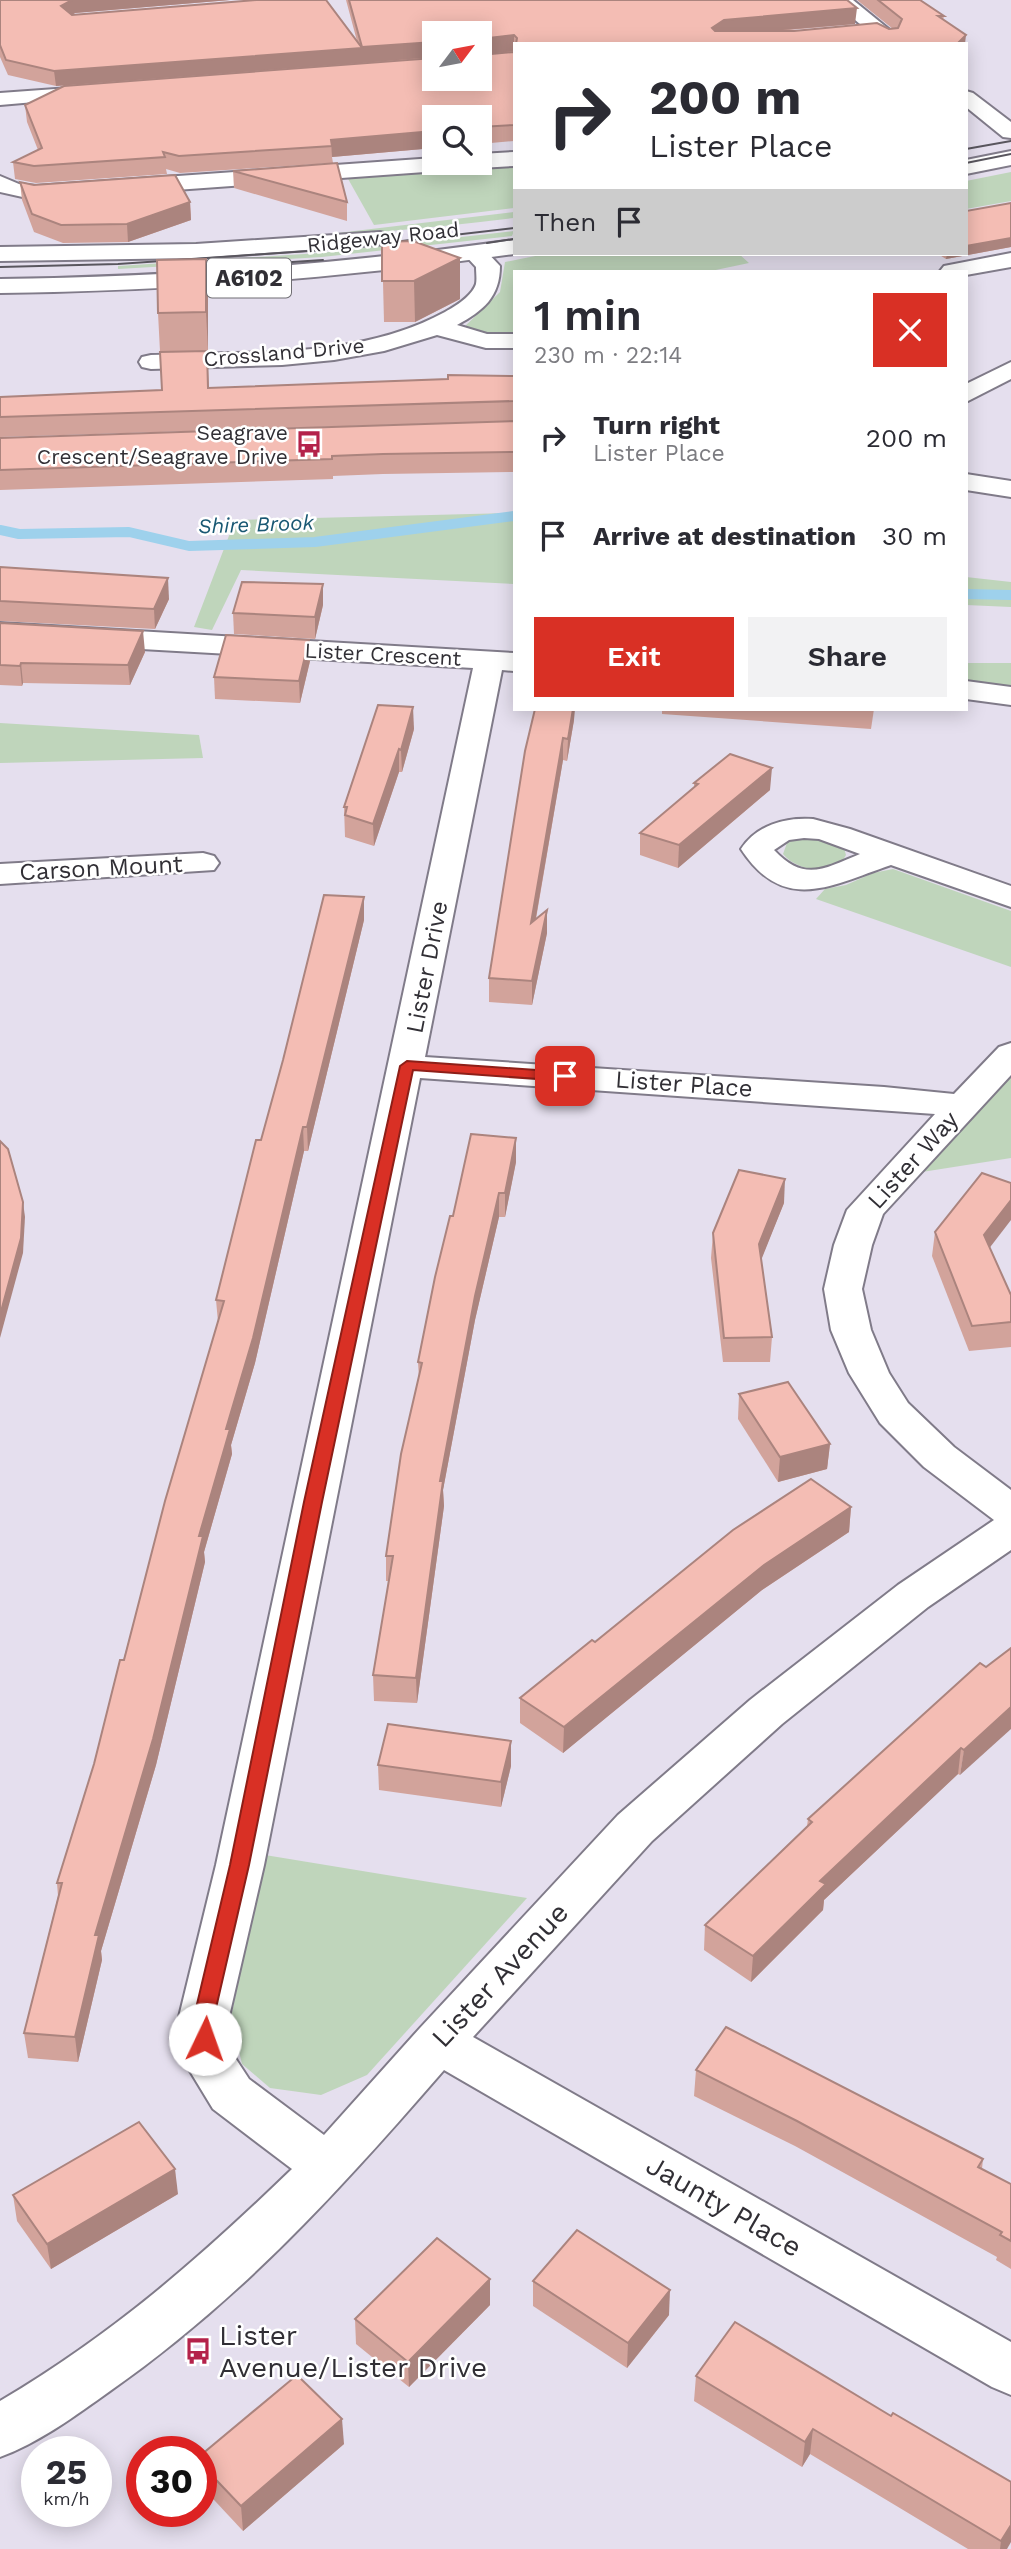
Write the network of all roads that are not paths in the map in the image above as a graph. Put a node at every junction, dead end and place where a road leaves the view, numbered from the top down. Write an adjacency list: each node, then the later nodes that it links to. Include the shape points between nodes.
1 (841, 0): 2 (main road)
2 (880, 30): 3 (main road); 4 (main road)
3 (854, 33)
4 (895, 42)
5 (118, 90): 6 (main road)
6 (0, 99)
7 (975, 113): 8 (main road)
8 (1011, 132)
9 (1011, 138): 10 (main road)
10 (968, 146)
11 (1011, 158): 15 (main road)
12 (513, 159): 13 (main road)
13 (492, 160)
14 (422, 165): 16 (main road, via 36,193)
15 (968, 166)
16 (0, 183)
17 (400, 237): 20 (main road, Ridgeway Road / A6102, via 196,251)
18 (513, 247): 19 (main road, Ridgeway Road / A6102)
19 (475, 253): 23 (main road, Ridgeway Road / A6102, via 237,279); 24 (main road, Crossland Drive, via 488,266 486,287 477,302)
20 (0, 254)
21 (1011, 260): 22 (main road)
22 (957, 270)
23 (0, 286)
24 (436, 327): 25 (main road, via 486,341); 26 (main road, Crossland Drive, via 351,350)
25 (513, 341)
26 (150, 362)
27 (1011, 369): 28 (main road)
28 (968, 393)
29 (968, 482): 30 (main road)
30 (1011, 489)
31 (0, 632): 32 (main road, Lister Crescent)
32 (502, 661): 40 (main road, Lister Drive)
33 (968, 690): 34 (main road)
34 (1011, 696)
35 (892, 855): 38 (main road)
36 (203, 863): 37 (main road, Carson Mount)
37 (0, 874)
38 (1011, 897)
39 (1011, 1054): 41 (main road, Lister Way)
40 (407, 1066): 41 (main road, Lister Place); 45 (main road, Lister Drive, via 240,1865 203,2021 208,2058 231,2094)
41 (961, 1106): 42 (main road, Lister Way, via 866,1210 844,1289 851,1331 869,1373 894,1413 939,1457)
42 (1011, 1511)
43 (1011, 1529): 44 (main road, Lister Avenue, via 914,1595 787,1695 635,1828)
44 (438, 2042): 45 (main road, Lister Avenue); 46 (main road, Jaunty Place)
45 (328, 2167): 47 (main road, Lister Avenue, via 231,2262 138,2341)
46 (1011, 2370)
47 (0, 2431)

